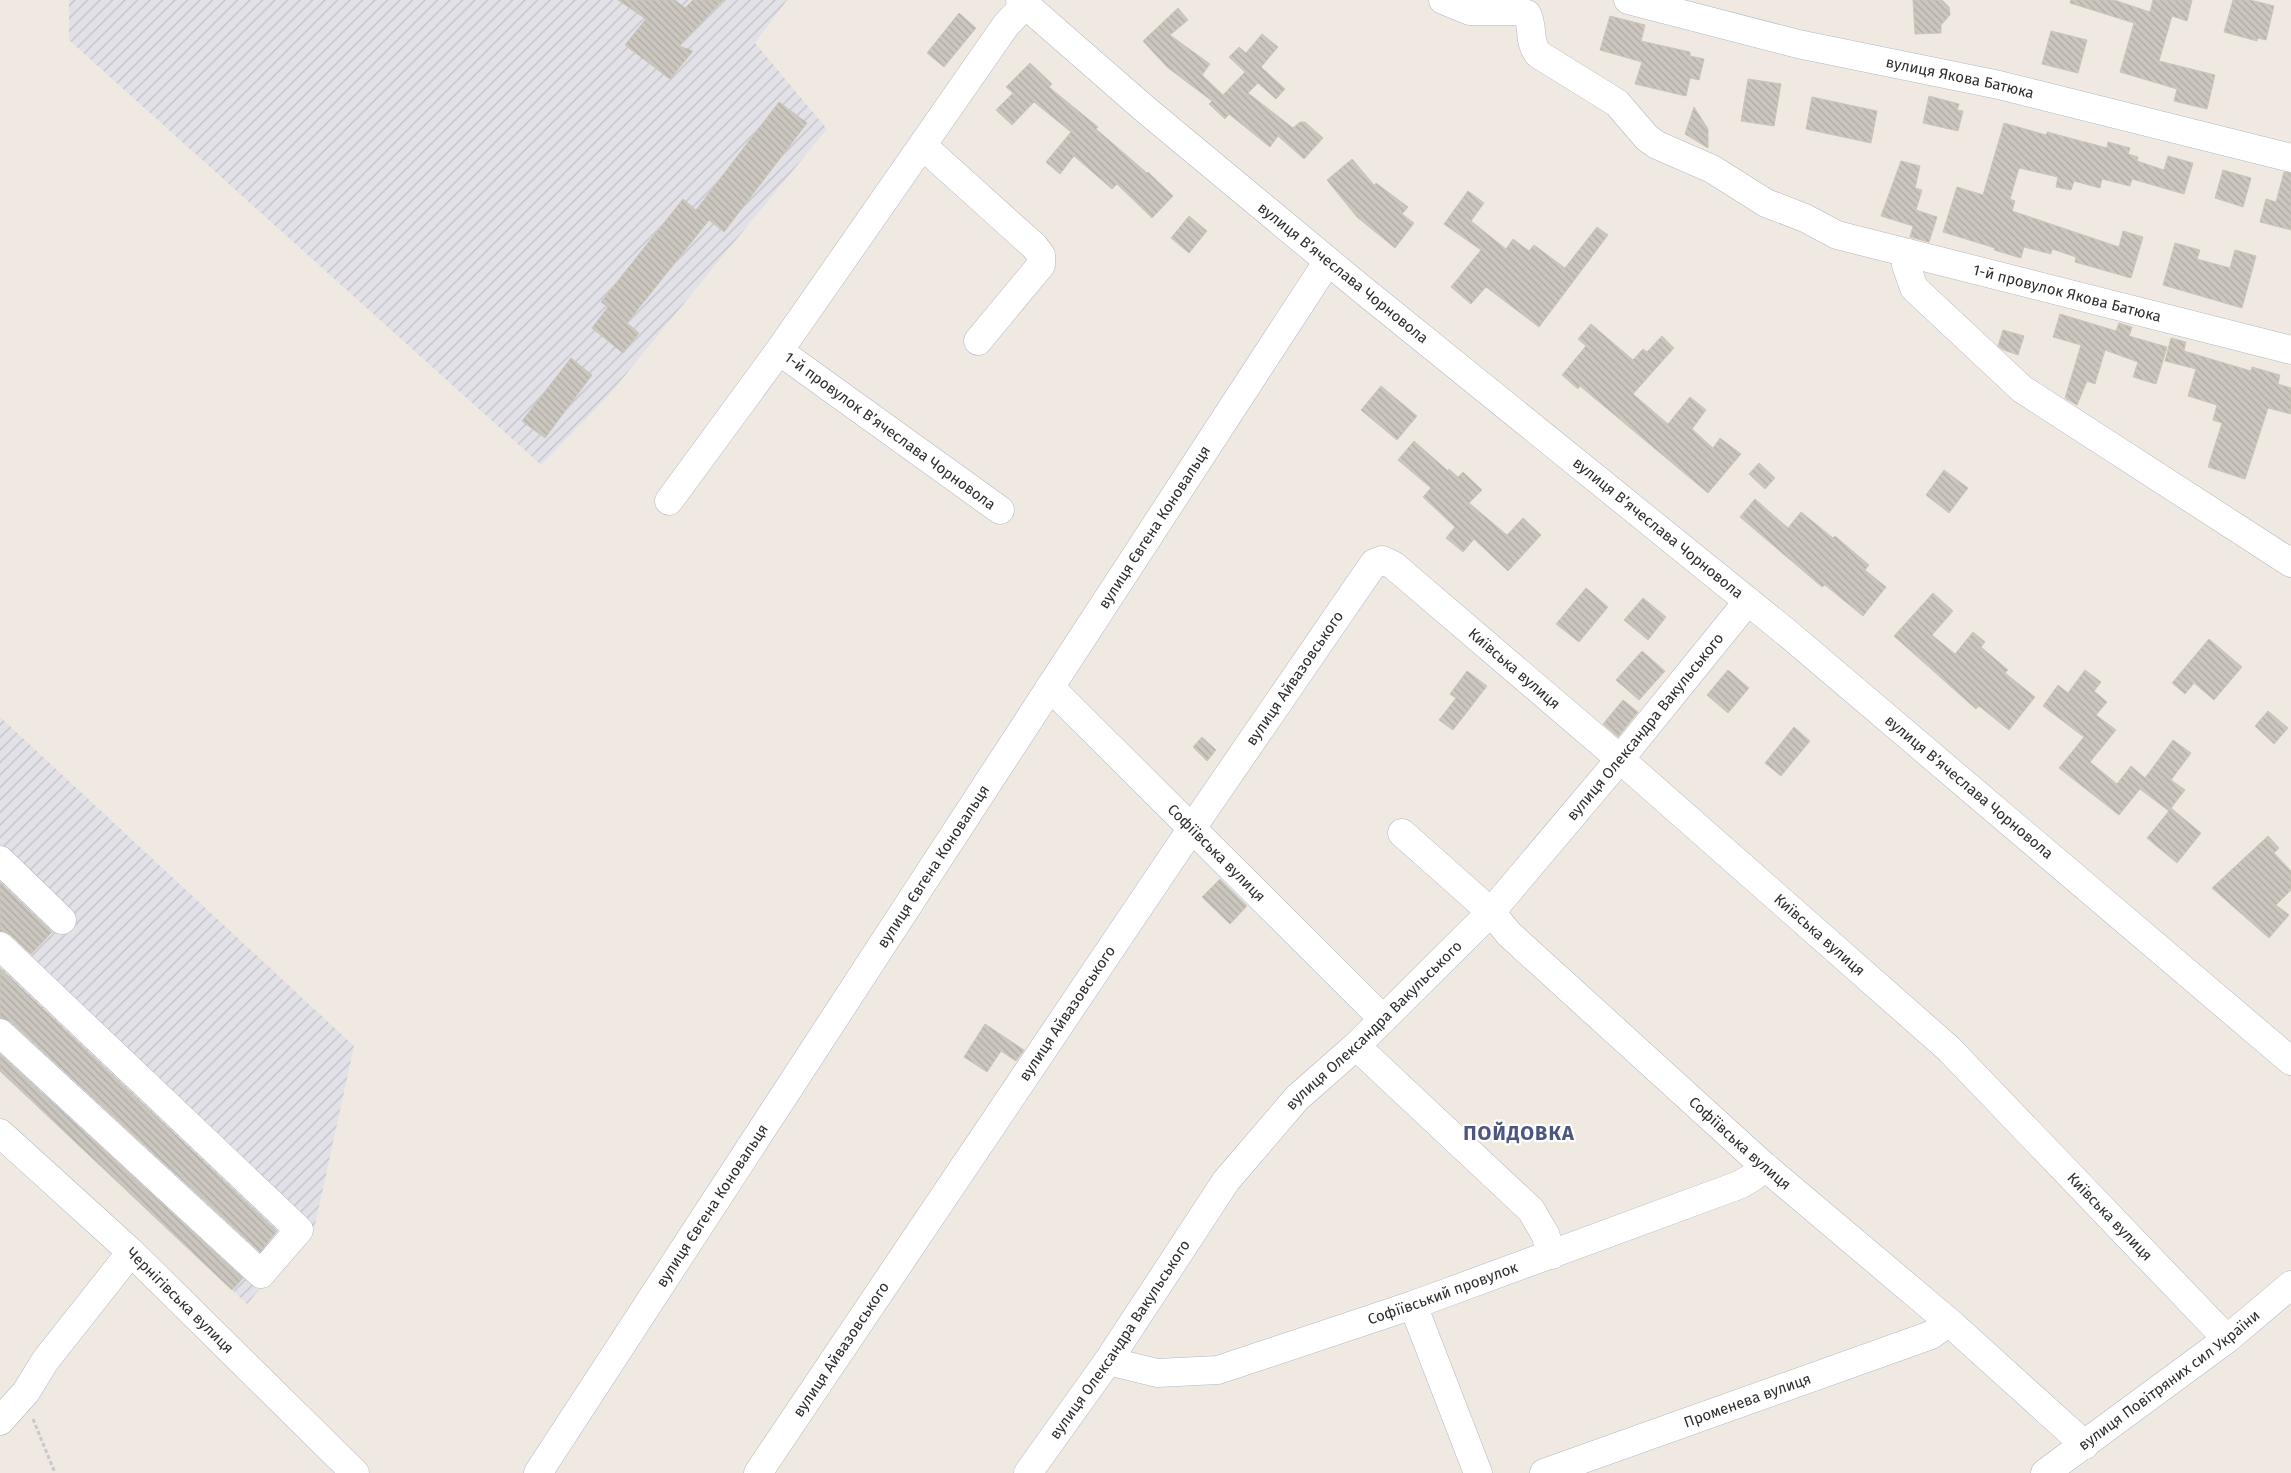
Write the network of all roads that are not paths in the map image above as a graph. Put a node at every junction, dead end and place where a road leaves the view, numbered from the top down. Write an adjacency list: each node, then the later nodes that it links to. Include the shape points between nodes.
1 (1442, 0): 4 (street, via 1470,11 1516,11)
2 (1628, 0): 6 (street, вулиця Якова Батюка, via 1798,44 1999,85)
3 (1022, 2): 5 (street, 1-й провулок Вʼячеслава Чорновола); 8 (street, вулиця Вʼячеслава Чорновола)
4 (1530, 7): 7 (street, 1-й провулок Якова Батюка, via 1530,38 1538,54 1616,103 1652,141 1712,169 1766,203 1842,237)
5 (923, 146): 9 (street, via 1041,255 1041,265); 11 (street, 1-й провулок Вʼячеслава Чорновола)
6 (2291, 158)
7 (1907, 253): 10 (street, 1-й провулок Якова Батюка); 14 (street, via 1907,271 1914,288 2022,389)
8 (1328, 261): 16 (street, вулиця Вʼячеслава Чорновола); 17 (street, вулиця Євгена Коновальця)
9 (978, 341)
10 (2291, 350)
11 (779, 352): 12 (street, 1-й провулок Вʼячеслава Чорновола); 13 (street, 1-й провулок Вʼячеслава Чорновола)
12 (669, 500)
13 (1000, 510)
14 (2284, 558)
15 (1382, 560): 18 (street, Київська вулиця, via 1393,565); 19 (street, вулиця Айвазовського, via 1374,563)
16 (1748, 601): 18 (street, вулиця Олександра Вакульського); 28 (street, вулиця Вʼячеслава Чорновола)
17 (1050, 687): 19 (street, Софіївська вулиця); 41 (street, вулиця Євгена Коновальця)
18 (1620, 759): 22 (street, вулиця Олександра Вакульського); 36 (street, Київська вулиця, via 1949,1049)
19 (1192, 828): 25 (street, Софіївська вулиця); 42 (street, вулиця Айвазовського)
20 (1402, 833): 22 (street, Софіївська вулиця)
21 (0, 860): 23 (street)
22 (1491, 912): 25 (street, вулиця Олександра Вакульського); 30 (street, Софіївська вулиця, via 1510,934)
23 (62, 920)
24 (0, 946): 26 (street, via 300,1230 261,1274)
25 (1382, 1018): 27 (street, вулиця Олександра Вакульського)
26 (0, 1033)
27 (1356, 1046): 32 (street, via 1531,1210 1545,1234); 37 (street, вулиця Олександра Вакульського, via 1297,1098 1226,1181)
28 (2291, 1061)
29 (3, 1143): 31 (street, Чернігівська вулиця)
30 (1764, 1166): 32 (street, Софіївський провулок, via 1738,1185); 35 (street, Софіївська вулиця)
31 (130, 1252): 38 (street, via 45,1361 26,1392); 40 (street, Чернігівська вулиця)
32 (1552, 1255): 34 (street, Софіївський провулок)
33 (2291, 1285): 36 (street, вулиця Повітряних сил України)
34 (1413, 1305): 37 (street, Софіївський провулок, via 1218,1370 1157,1373); 44 (street)
35 (1949, 1322): 39 (street, Софіївська вулиця); 45 (street, Променева вулиця, via 1931,1335)
36 (2227, 1339): 39 (street, вулиця Повітряних сил України)
37 (1108, 1361): 43 (street, вулиця Олександра Вакульського)
38 (0, 1421)
39 (2085, 1445): 46 (street, вулиця Повітряних сил України)
40 (355, 1473)
41 (538, 1473)
42 (758, 1473)
43 (1028, 1473)
44 (1478, 1473)
45 (1544, 1473)
46 (2045, 1473)

